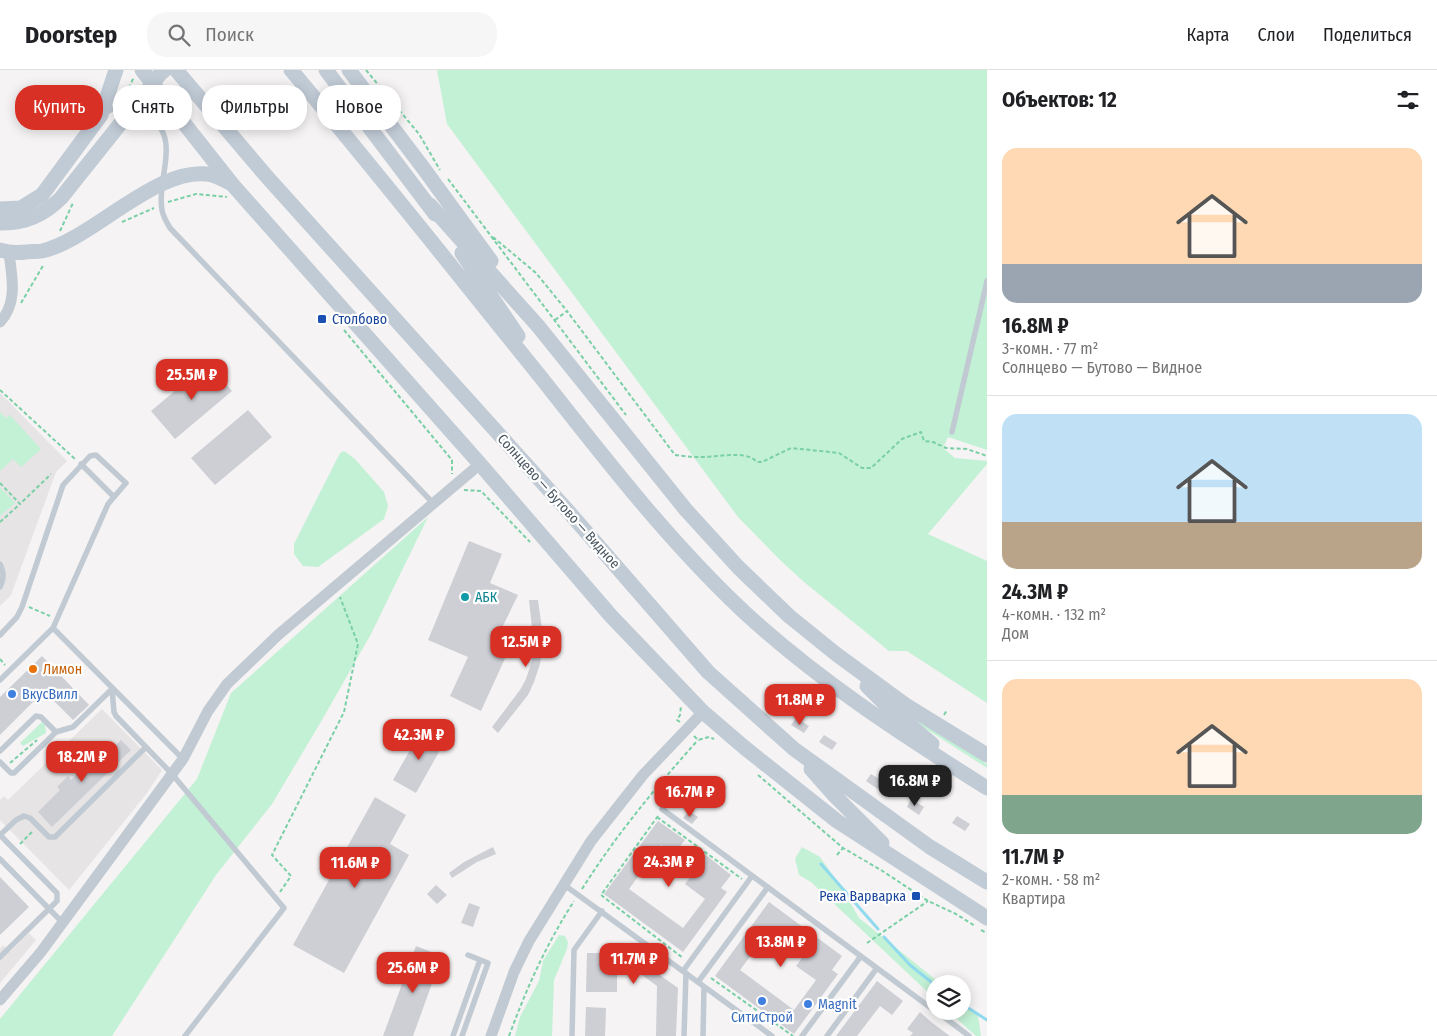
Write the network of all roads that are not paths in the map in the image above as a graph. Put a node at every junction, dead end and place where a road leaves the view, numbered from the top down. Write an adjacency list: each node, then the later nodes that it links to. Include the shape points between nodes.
1 (116, 70): 8 (main road)
2 (165, 70): 15 (main road, bridge, via 61,198 31,219)
3 (176, 70): 36 (main road, Солнцево — Бутово — Видное, via 708,672)
4 (290, 70): 20 (main road, via 361,152)
5 (326, 70): 13 (main road)
6 (349, 70): 19 (main road)
7 (139, 76): 12 (main road)
8 (103, 109)
9 (103, 114): 11 (lane, via 117,108 133,109 148,114 160,127 166,144)
10 (90, 130): 14 (main road, via 42,195 22,208)
11 (162, 184): 12 (main road, via 180,177 211,175); 16 (main road, via 69,240 43,251); 25 (lane, via 162,211 170,228)
12 (233, 191): 23 (main road)
13 (430, 205): 19 (main road); 20 (main road)
14 (0, 209)
15 (0, 223)
16 (5, 252): 18 (street, via 12,300)
17 (987, 281): 21 (lane)
18 (0, 322)
19 (538, 326): 30 (main road, via 686,510 789,616)
20 (584, 432): 42 (main road, via 672,539 756,622 859,705)
21 (952, 432)
22 (81, 464): 24 (lane); 24 (lane, via 90,456 100,457 126,483); 29 (lane, via 63,485 17,617)
23 (480, 464): 25 (street); 33 (main road, via 611,616)
24 (114, 496): 28 (lane)
25 (433, 503): 39 (street, via 278,635 227,684 208,711)
26 (0, 564): 27 (lane, via 4,578)
27 (0, 587)
28 (53, 628): 31 (lane); 32 (lane)
29 (0, 634)
30 (836, 654): 38 (main road, via 907,706); 42 (main road, via 885,704)
31 (0, 680)
32 (112, 689): 34 (lane, via 73,727); 35 (lane, via 116,716); 39 (lane)
33 (703, 712): 46 (main road, via 836,821); 49 (street, via 621,800)
34 (56, 732): 37 (lane, via 36,716); 40 (lane, via 14,773)
35 (146, 748): 41 (lane); 44 (lane, via 55,837 49,837 24,816)
36 (794, 749): 46 (main road); 48 (main road, Солнцево — Бутово — Видное, via 923,842)
37 (0, 751)
38 (987, 755)
39 (183, 759): 41 (street)
40 (0, 762)
41 (172, 774): 54 (street); 66 (lane, via 284,908)
42 (986, 788)
43 (662, 809): 47 (lane)
44 (0, 835): 51 (lane, via 57,893 57,901)
45 (0, 859): 51 (lane)
46 (902, 864): 53 (main road)
47 (752, 876): 50 (lane); 60 (lane)
48 (987, 882)
49 (564, 884): 52 (lane); 69 (street, via 514,972)
50 (768, 887): 56 (lane); 61 (lane)
51 (49, 909): 54 (lane); 57 (lane)
52 (602, 912): 60 (lane); 70 (lane, via 574,950)
53 (987, 918)
54 (62, 922): 63 (street)
55 (468, 955): 58 (lane)
56 (861, 956): 59 (lane); 74 (lane)
57 (0, 957)
58 (480, 960): 67 (lane); 68 (lane, via 488,963)
59 (877, 968): 64 (lane); 75 (lane)
60 (684, 972): 61 (lane); 71 (lane)
61 (698, 982): 62 (lane)
62 (704, 987): 72 (lane); 73 (lane)
63 (0, 1000)
64 (926, 1004)
65 (948, 1020): 76 (lane)
66 (184, 1036)
67 (453, 1036)
68 (462, 1036)
69 (491, 1036)
70 (572, 1036)
71 (684, 1036)
72 (703, 1036)
73 (772, 1036)
74 (802, 1036)
75 (828, 1036)
76 (970, 1036)

